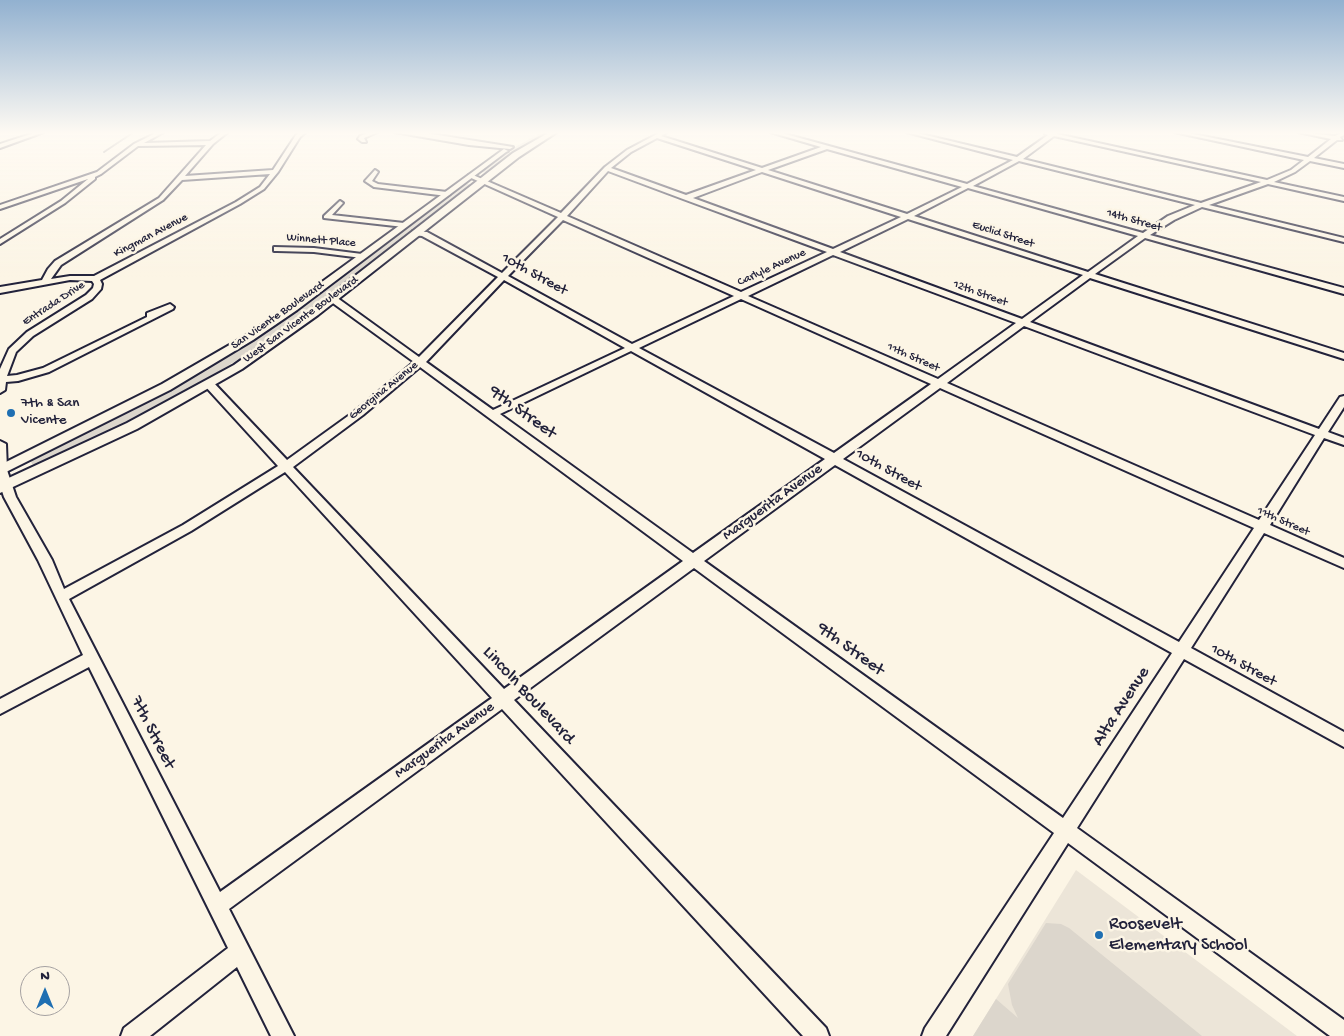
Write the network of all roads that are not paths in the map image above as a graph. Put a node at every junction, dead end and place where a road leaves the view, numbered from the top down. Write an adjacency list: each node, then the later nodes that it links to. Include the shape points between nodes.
1 (78, 180): 25 (street)
2 (91, 180): 32 (street)
3 (178, 180): 39 (street, via 161,199 58,263)
4 (268, 180): 38 (street, Kingman Avenue, via 252,195)
5 (369, 180): 20 (street, via 376,186)
6 (465, 180): 20 (main road, San Vicente Boulevard)
7 (480, 180): 17 (street, 11th Street)
8 (595, 180): 26 (street, Georgina Avenue)
9 (639, 180): 21 (street, 12th Street)
10 (734, 180): 21 (street)
11 (795, 180): 27 (street, Euclid Street)
12 (947, 180): 19 (street, 14th Street)
13 (978, 180): 19 (street, Carlyle Avenue)
14 (1103, 180): 24 (street)
15 (1261, 180): 18 (street)
16 (1272, 180): 18 (street, Marguerita Avenue)
17 (483, 182): 26 (street, 11th Street); 29 (main road, West San Vicente Boulevard)
18 (1268, 182): 22 (street); 24 (street, Marguerita Avenue)
19 (967, 186): 27 (street, Carlyle Avenue); 30 (street, 14th Street)
20 (447, 194): 28 (main road, San Vicente Boulevard)
21 (685, 198): 34 (street, 12th Street)
22 (1344, 199)
23 (340, 204): 28 (street, via 326,217)
24 (1200, 205): 30 (street, Marguerita Avenue, via 1171,218); 31 (street)
25 (0, 207)
26 (562, 215): 37 (street, Georgina Avenue); 42 (street, 11th Street)
27 (907, 216): 34 (street, Carlyle Avenue); 36 (street, Euclid Street)
28 (404, 225): 35 (main road, San Vicente Boulevard)
29 (416, 233): 37 (street, 10th Street, via 424,234); 43 (main road, West San Vicente Boulevard)
30 (1144, 236): 36 (street, Marguerita Avenue); 41 (street, 14th Street)
31 (1344, 240)
32 (0, 242)
33 (277, 249): 35 (street, Winnett Place)
34 (832, 252): 42 (street, Carlyle Avenue); 45 (street, 12th Street)
35 (362, 256): 59 (main road, San Vicente Boulevard, via 293,308 212,362)
36 (1090, 275): 45 (street, Marguerita Avenue); 47 (street, Euclid Street)
37 (504, 277): 46 (street, 10th Street); 48 (street, Georgina Avenue)
38 (95, 280): 39 (street, Entrada Drive, via 76,277); 49 (street, Entrada Drive, via 97,289 90,297 18,344 9,356)
39 (46, 281): 40 (street, Entrada Drive)
40 (0, 290)
41 (1344, 291)
42 (742, 295): 46 (street, Carlyle Avenue); 51 (street, 11th Street)
43 (333, 299): 48 (street, 9th Street); 50 (main road, West San Vicente Boulevard, via 282,337)
44 (170, 307): 49 (street, via 46,370)
45 (1022, 323): 51 (street, Marguerita Avenue); 54 (street, 12th Street)
46 (632, 348): 53 (street, Carlyle Avenue); 57 (street, 10th Street)
47 (1344, 356)
48 (420, 362): 53 (street, 9th Street); 58 (street, Georgina Avenue)
49 (0, 383)
50 (209, 384): 58 (street, Lincoln Boulevard); 59 (main road, West San Vicente Boulevard, via 132,426)
51 (940, 384): 57 (street, Marguerita Avenue); 60 (street, 11th Street)
52 (1344, 399): 54 (street, Alta Avenue)
53 (492, 414): 61 (street, 9th Street)
54 (1321, 434): 55 (street, 12th Street); 60 (street, Alta Avenue)
55 (1344, 442)
56 (0, 444): 59 (street, 7th Street)
57 (833, 459): 61 (street, Marguerita Avenue); 64 (street, 10th Street)
58 (286, 466): 63 (street, Georgina Avenue, via 187,528); 66 (street, Lincoln Boulevard)
59 (2, 479): 63 (street, 7th Street)
60 (1262, 526): 62 (street, 11th Street); 64 (street, Alta Avenue)
61 (694, 559): 66 (street, Marguerita Avenue); 69 (street, 9th Street)
62 (1344, 563)
63 (61, 597): 65 (street, 7th Street)
64 (1182, 651): 68 (street, 10th Street); 69 (street, Alta Avenue)
65 (91, 658): 67 (street); 70 (street, 7th Street)
66 (503, 699): 70 (street, Marguerita Avenue); 75 (street, Lincoln Boulevard)
67 (0, 707)
68 (1344, 740)
69 (1066, 830): 72 (street, 9th Street); 76 (street, Alta Avenue)
70 (218, 905): 71 (street, 7th Street)
71 (240, 952): 73 (street); 74 (street, 7th Street)
72 (1344, 1033)
73 (132, 1036)
74 (283, 1036)
75 (818, 1036)
76 (933, 1036)

